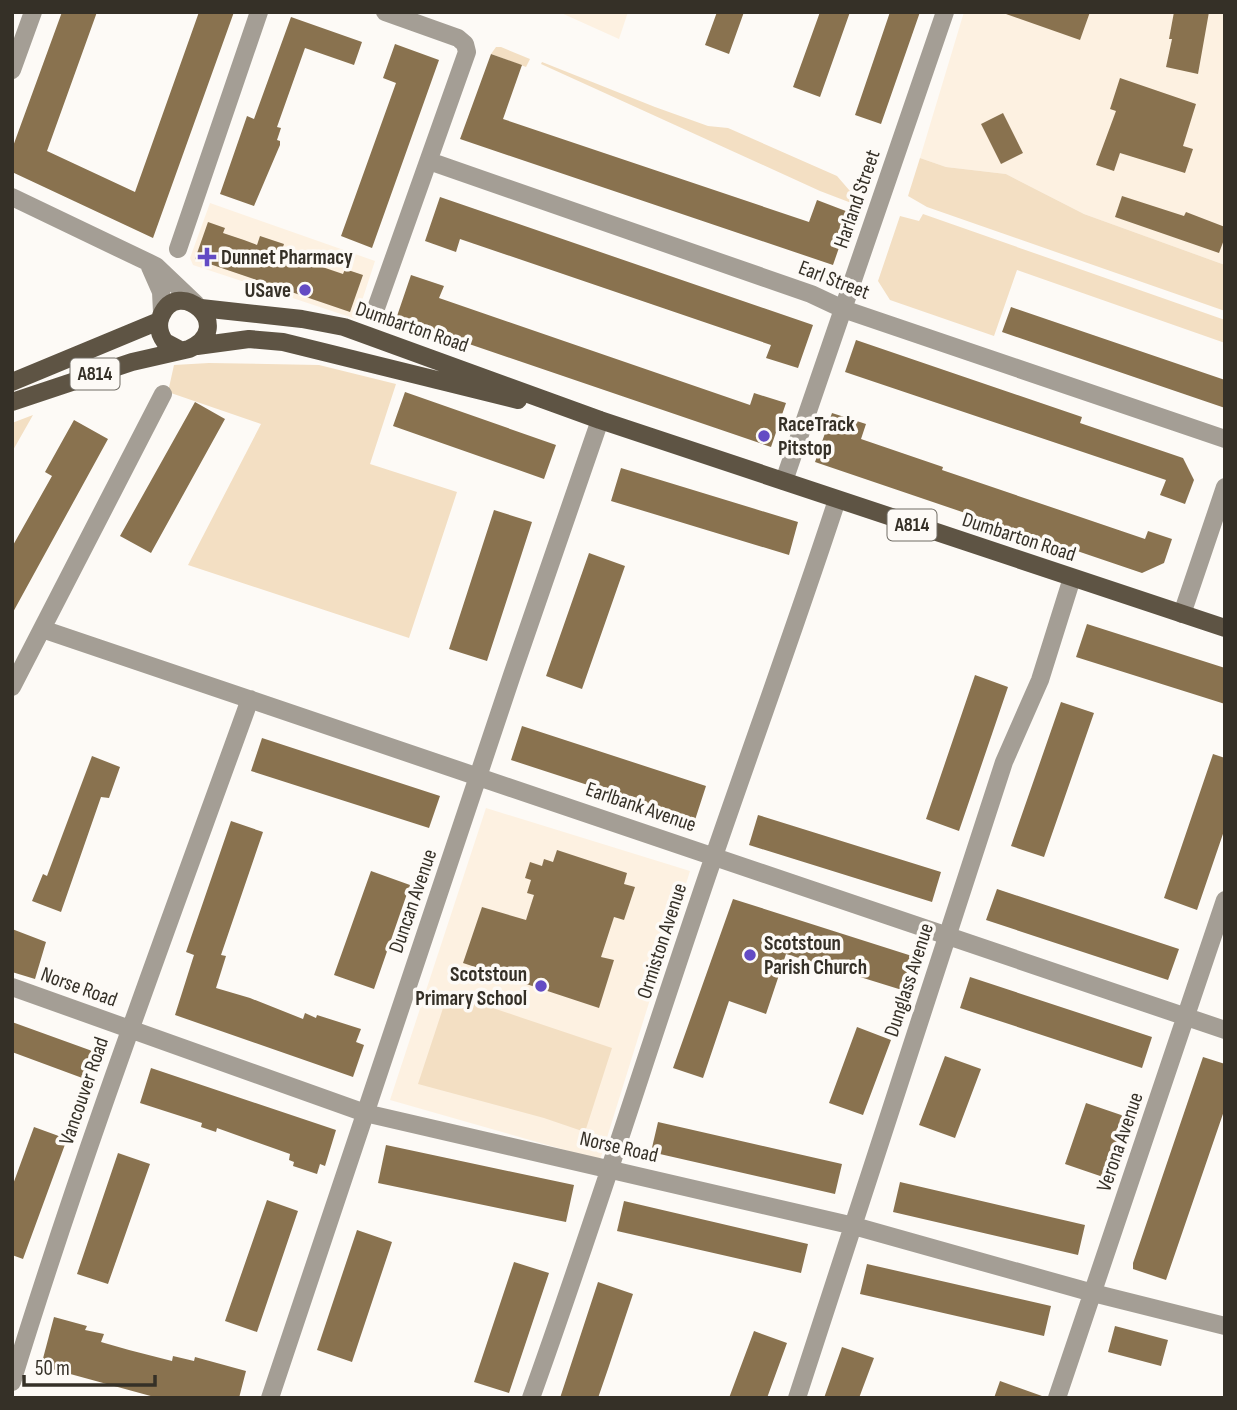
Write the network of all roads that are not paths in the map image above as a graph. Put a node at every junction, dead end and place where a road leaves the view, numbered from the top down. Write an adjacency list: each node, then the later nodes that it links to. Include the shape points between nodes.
1 (33, 12): 5 (street)
2 (259, 12): 8 (street)
3 (385, 12): 6 (street, via 465,44 466,56)
4 (945, 12): 11 (street, Harland Street)
5 (12, 70)
6 (429, 161): 11 (street, Earl Street, via 811,294); 12 (street)
7 (12, 197): 9 (street)
8 (178, 249)
9 (146, 261): 10 (street); 13 (street, via 159,284)
10 (198, 306): 13 (main road, via 174,302); 14 (main road, via 208,325 205,337); 18 (main road, Dumbarton Road / A814, via 344,327)
11 (842, 309): 19 (street, Earl Street); 20 (street, Harland Street)
12 (375, 311)
13 (160, 317): 14 (main road, via 159,332 165,342); 15 (main road, A814)
14 (188, 348): 17 (main road, A814); 18 (main road, Dumbarton Road / A814, via 249,339 283,341)
15 (12, 382)
16 (163, 394): 26 (street)
17 (12, 402)
18 (600, 420): 20 (main road, Dumbarton Road / A814); 29 (street, Duncan Avenue)
19 (1225, 439)
20 (784, 481): 22 (main road, Dumbarton Road / A814)
21 (1225, 487): 24 (street)
22 (837, 500): 23 (main road, Dumbarton Road / A814); 30 (street, Ormiston Avenue)
23 (1072, 578): 24 (main road, Dumbarton Road / A814); 32 (street, Dunglass Avenue, via 1040,680 1004,762)
24 (1182, 614): 25 (main road, Dumbarton Road / A814)
25 (1225, 628)
26 (42, 629): 27 (street); 28 (street, Earlbank Avenue)
27 (12, 687)
28 (250, 699): 29 (street, Earlbank Avenue); 35 (street, Vancouver Road)
29 (478, 777): 30 (street, Earlbank Avenue); 37 (street, Duncan Avenue)
30 (714, 856): 32 (street, Earlbank Avenue); 38 (street, Ormiston Avenue)
31 (1225, 900): 34 (street, Verona Avenue)
32 (947, 937): 34 (street, Earlbank Avenue); 39 (street, Dunglass Avenue)
33 (12, 987): 35 (street, Norse Road)
34 (1187, 1016): 36 (street, Earlbank Avenue); 40 (street, Verona Avenue)
35 (130, 1029): 37 (street, Norse Road); 42 (street, Vancouver Road)
36 (1225, 1030)
37 (365, 1114): 38 (street, Norse Road); 43 (street, Duncan Avenue)
38 (610, 1168): 39 (street, Norse Road); 44 (street, Ormiston Avenue)
39 (854, 1226): 40 (street, Norse Road); 45 (street, Dunglass Avenue)
40 (1093, 1293): 41 (street, Norse Road); 46 (street, Verona Avenue)
41 (1225, 1326)
42 (12, 1382)
43 (270, 1398)
44 (531, 1398)
45 (797, 1398)
46 (1057, 1398)

